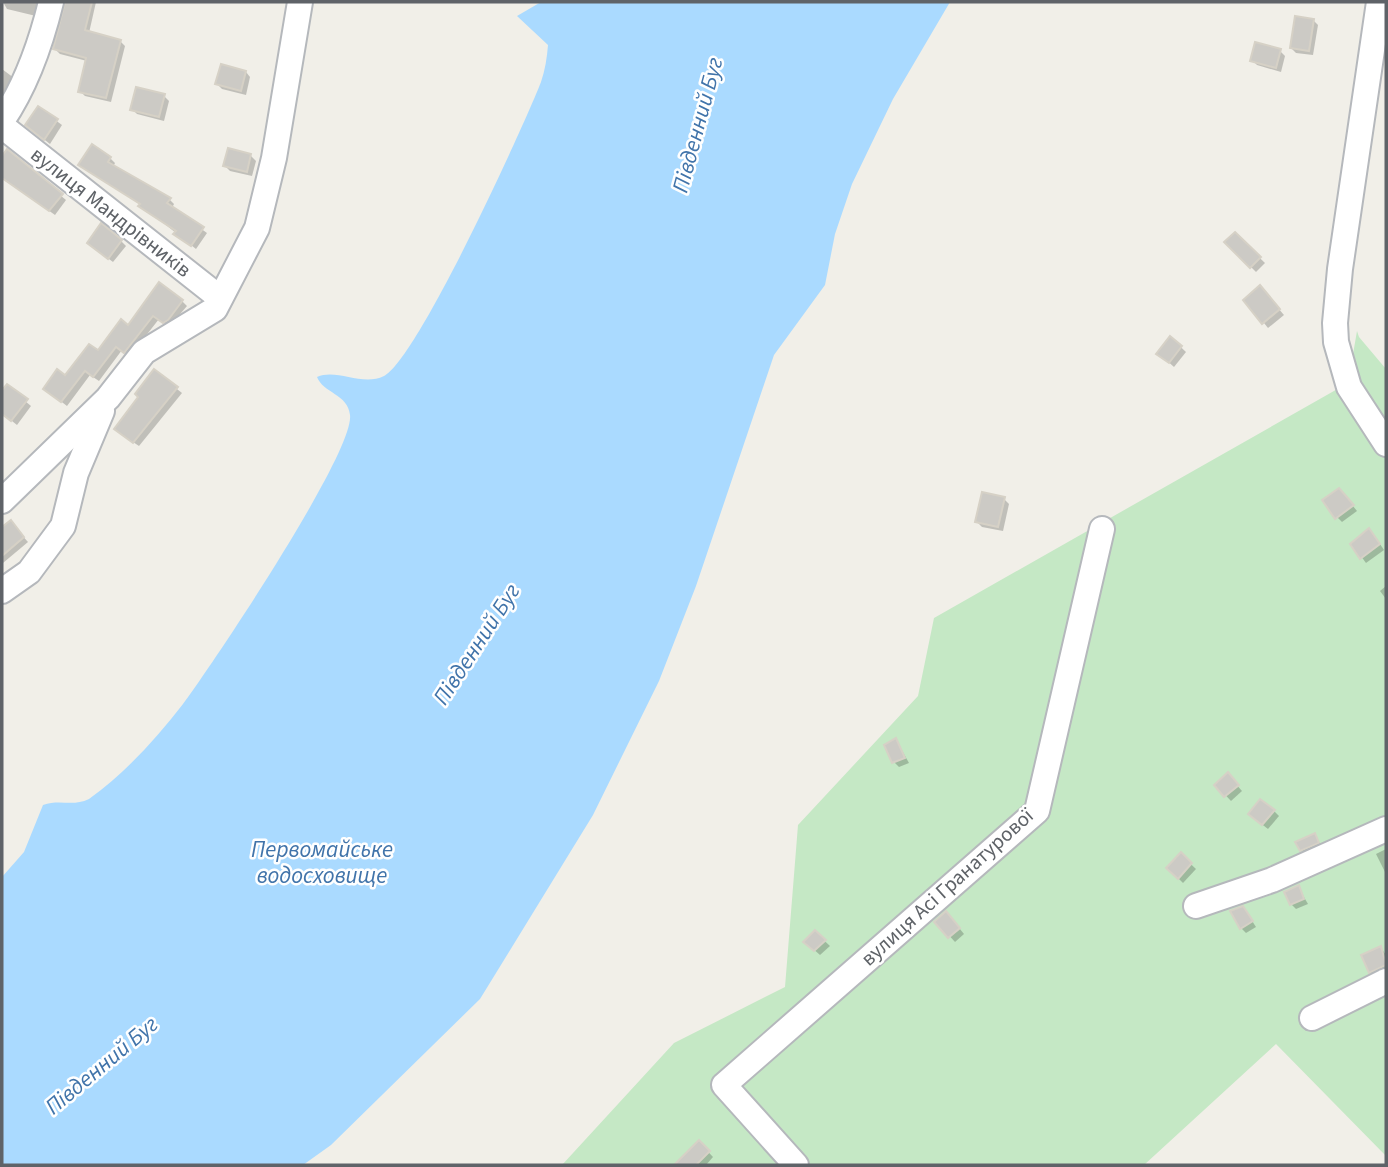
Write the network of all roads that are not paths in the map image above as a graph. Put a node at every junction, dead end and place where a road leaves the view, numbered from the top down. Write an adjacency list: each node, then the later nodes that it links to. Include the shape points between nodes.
1 (51, 2): 4 (street, via 42,38)
2 (300, 2): 5 (street, via 274,158 257,228)
3 (1378, 2): 7 (street, via 1335,323 1349,387)
4 (2, 124): 5 (street, вулиця Мандрівників)
5 (220, 298): 6 (street, via 215,309 144,352)
6 (108, 398): 8 (street); 10 (street, via 76,473 63,526 29,572)
7 (1386, 444)
8 (2, 501)
9 (1102, 529): 15 (street, вулиця Асі Гранатурової, via 1037,811 724,1085)
10 (2, 592)
11 (1386, 829): 12 (street, via 1272,880)
12 (1196, 906)
13 (1386, 981): 14 (street)
14 (1312, 1018)
15 (796, 1165)

